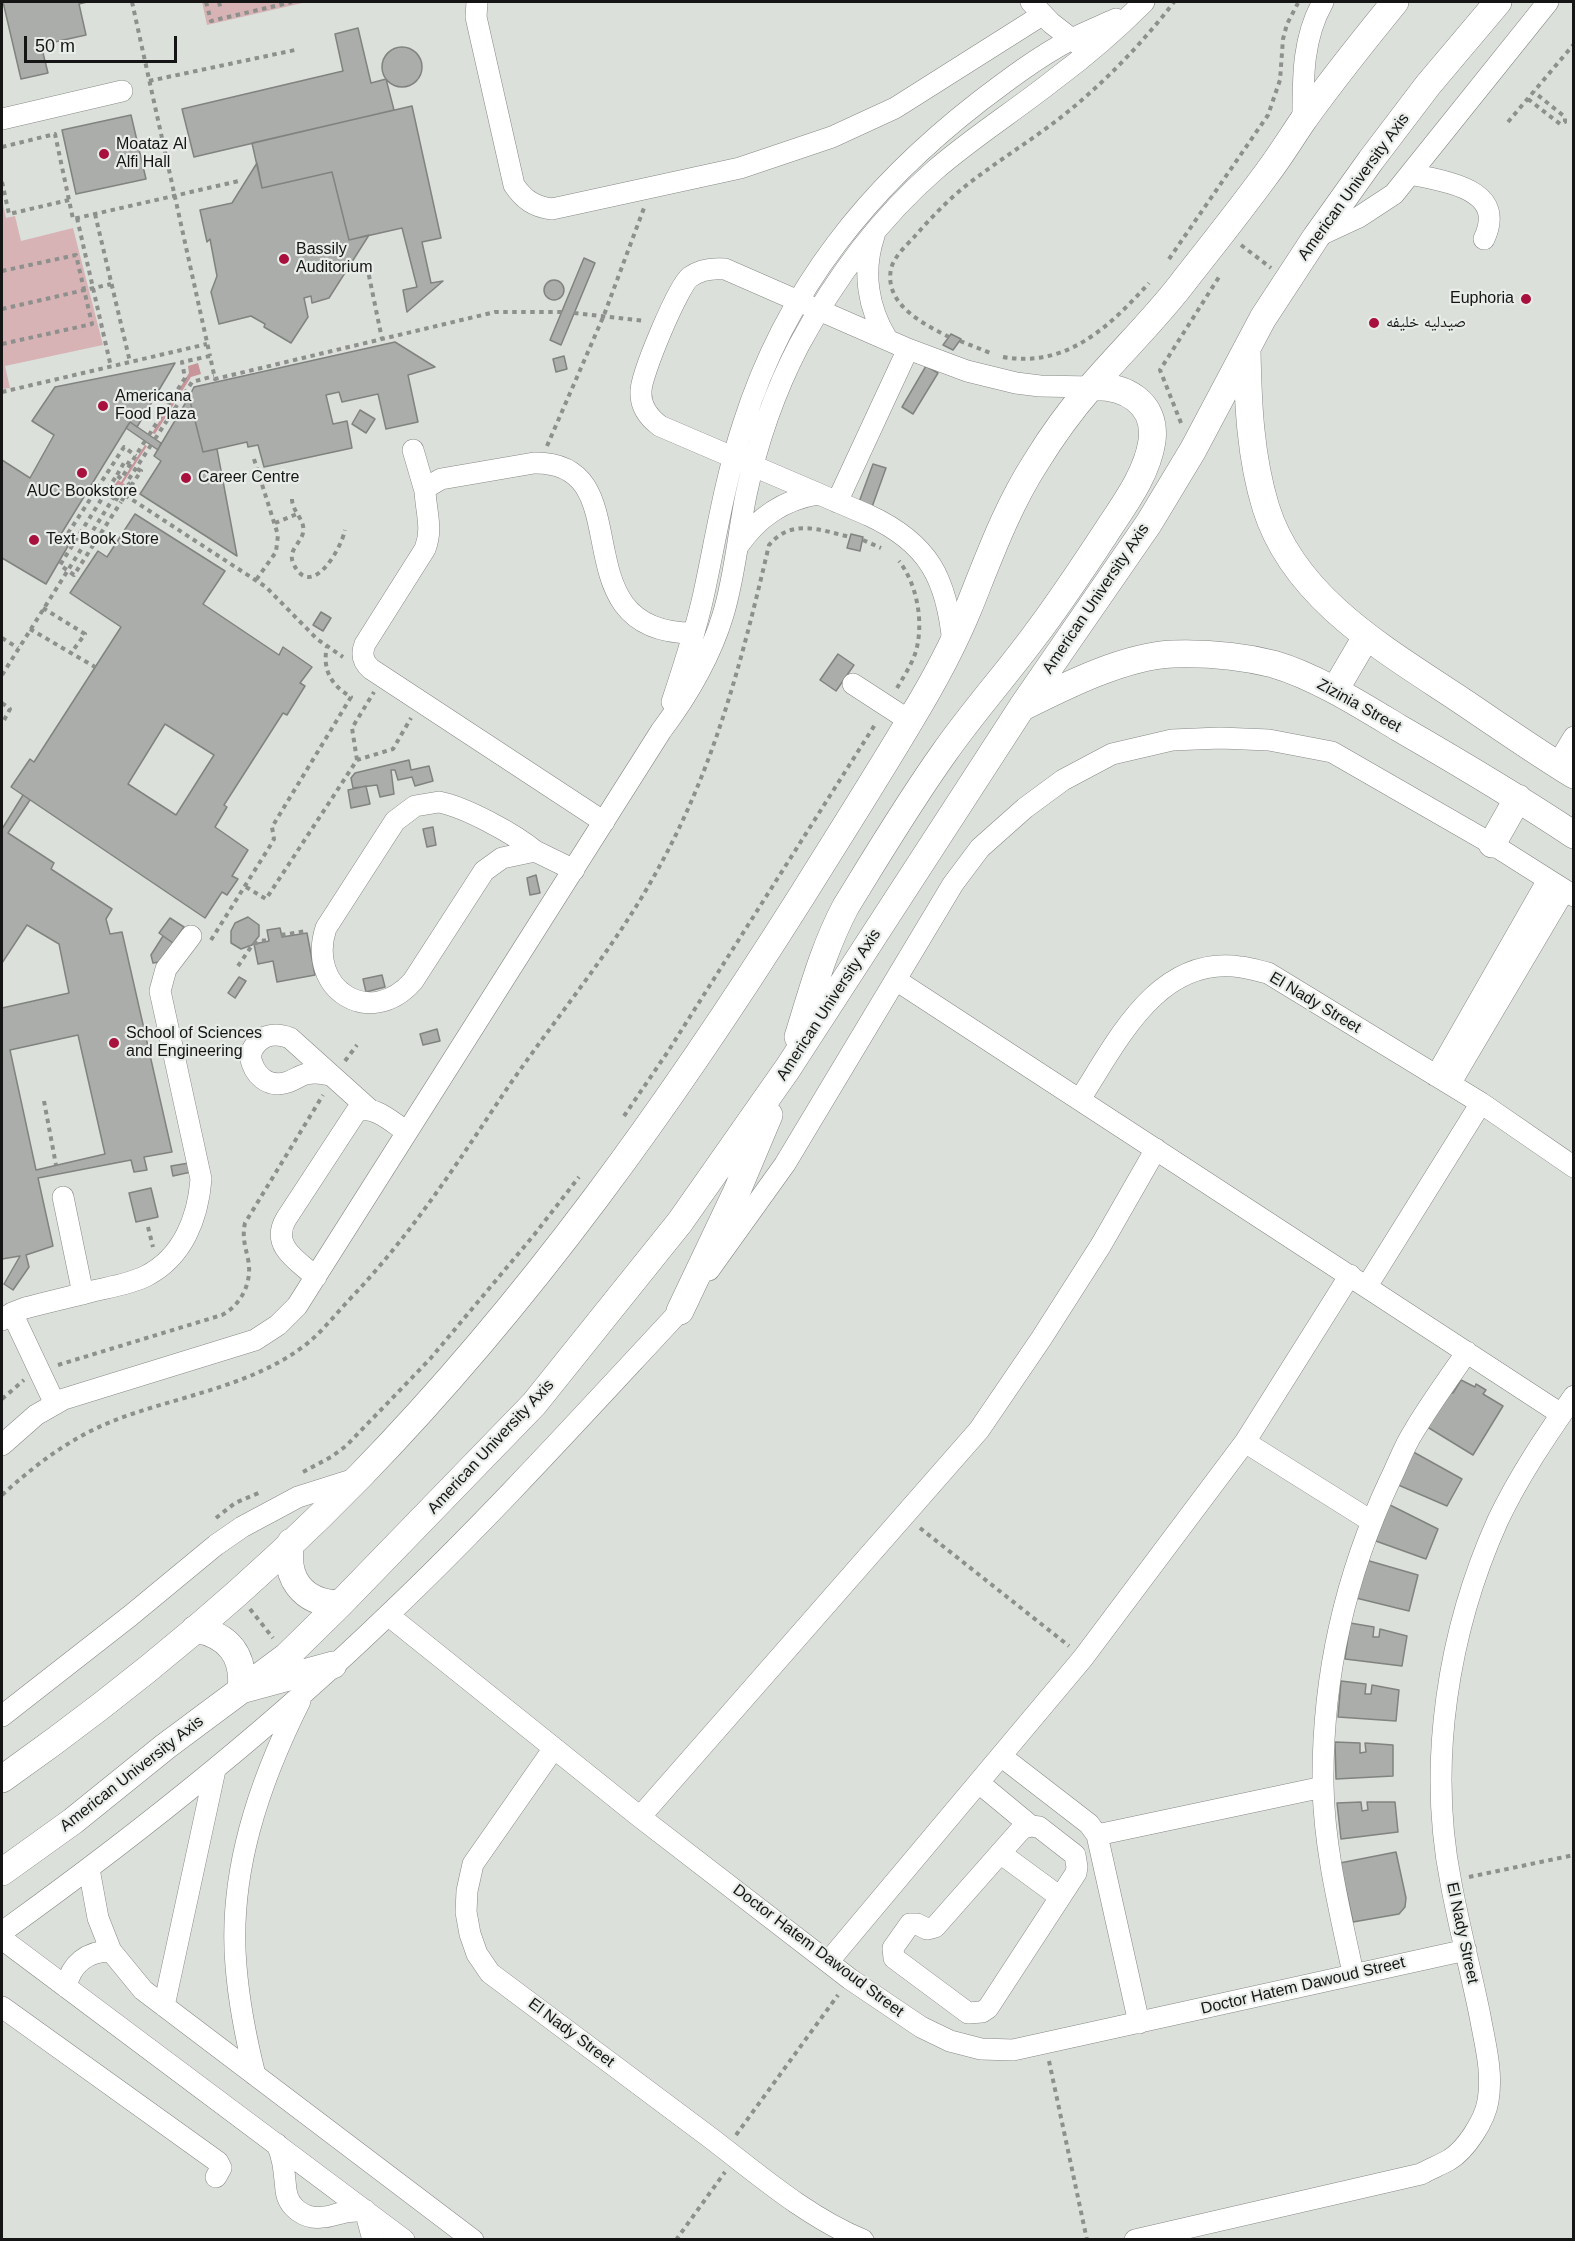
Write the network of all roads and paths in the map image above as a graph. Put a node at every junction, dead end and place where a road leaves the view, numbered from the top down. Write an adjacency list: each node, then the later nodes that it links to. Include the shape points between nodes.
1 (132, 2): 19 (path)
2 (206, 2): 4 (path, via 211,21)
3 (219, 2): 14 (path)
4 (292, 2)
5 (477, 2): 30 (street, via 476,18 511,174 521,195 552,209)
6 (1174, 2): 56 (path, via 1096,87 962,189 897,257 891,277 901,303 917,319)
7 (1299, 2): 34 (path, via 1287,24 1280,80 1268,115)
8 (1323, 2): 24 (street, via 1304,59)
9 (1395, 2): 24 (main road)
10 (1498, 2): 38 (main road, American University Axis, via 1428,85)
11 (1548, 2): 27 (street)
12 (1141, 5): 15 (street); 18 (street)
13 (1037, 8): 15 (street); 30 (street, via 934,85 862,124 740,168)
14 (221, 9)
15 (1071, 40): 18 (street); 49 (street, via 1013,76 939,132 899,170 845,232)
16 (1574, 44): 21 (path)
17 (295, 50): 19 (path)
18 (1088, 52): 36 (street, via 934,171)
19 (149, 81): 31 (path)
20 (123, 91): 23 (street)
21 (1534, 92): 22 (path); 22 (path, via 1565,117 1565,122 1560,124)
22 (1528, 99): 25 (path)
23 (2, 119)
24 (1303, 121): 37 (main road, via 1265,176)
25 (1508, 122)
26 (2, 147): 32 (path, via 55,134)
27 (1411, 174): 38 (street, via 1377,206); 39 (street, via 1475,192 1488,214)
28 (239, 181): 31 (path)
29 (2, 182): 32 (path, via 9,214)
30 (651, 188): 54 (path)
31 (173, 195): 33 (path); 61 (path)
32 (69, 200): 35 (path, via 73,219)
33 (95, 213): 35 (path); 46 (path)
34 (1200, 213): 37 (path); 40 (path)
35 (77, 218): 47 (path)
36 (876, 231): 51 (street); 58 (street, via 868,268 869,293 875,317)
37 (1234, 234): 42 (path, via 1240,245); 68 (main road)
38 (1316, 237): 42 (main road, American University Axis)
39 (1484, 239)
40 (1168, 261)
41 (367, 266): 57 (path)
42 (1274, 271): 62 (main road, American University Axis)
43 (2, 272): 48 (path, via 76,255)
44 (1222, 274): 70 (path, via 1160,370 1184,428)
45 (1155, 277): 59 (path, via 1107,324 1067,351 1040,358 1011,358)
46 (111, 284): 47 (path); 65 (path)
47 (93, 288): 48 (path); 66 (path)
48 (84, 290): 50 (path); 60 (path, via 92,324)
49 (799, 300): 51 (street); 55 (street, via 734,272 707,269 682,284); 77 (street, via 755,392)
50 (2, 309)
51 (819, 310): 58 (street); 80 (street, via 781,385)
52 (562, 312): 57 (path, via 495,312)
53 (574, 313): 54 (path)
54 (604, 315): 55 (path); 79 (path)
55 (665, 324): 77 (street, via 642,380 644,407 660,426)
56 (949, 337)
57 (382, 339): 67 (path, via 215,379)
58 (887, 339): 63 (street)
59 (960, 341)
60 (2, 344)
61 (207, 344): 64 (path); 65 (path)
62 (1247, 346): 103 (main road, via 1248,408 1266,508 1296,568); 118 (main road, American University Axis, via 1193,450 1149,522)
63 (908, 349): 68 (street, via 967,371 1016,383); 87 (street)
64 (210, 356): 67 (path); 71 (path, via 182,362 184,380)
65 (130, 362): 66 (path)
66 (111, 367): 69 (path)
67 (214, 376): 72 (path, via 192,381)
68 (1091, 387): 105 (main road, via 1048,443 1008,511); 138 (main road, via 1117,388 1140,402 1148,413 1152,439 1140,476 1064,596 933,769 846,906 833,930)
69 (2, 392)
70 (1190, 418)
71 (149, 435)
72 (155, 439)
73 (145, 441): 76 (path)
74 (151, 445): 85 (path, via 136,468 141,471)
75 (413, 450): 83 (street)
76 (136, 456): 81 (path, via 124,447); 82 (path, via 130,465 125,461)
77 (733, 457): 80 (street); 102 (street)
78 (254, 459): 91 (path)
79 (540, 463): 83 (street, via 441,479); 102 (street, via 571,472 589,490 611,582 628,610 656,629)
80 (753, 466): 87 (street); 95 (street)
81 (103, 479): 82 (path); 94 (path)
82 (111, 484): 84 (path)
83 (425, 491): 109 (street, via 429,522 425,549 364,644)
84 (106, 492): 86 (path); 98 (path, via 60,565)
85 (125, 495): 89 (path); 99 (path)
86 (114, 497): 89 (path); 98 (path)
87 (827, 498): 95 (street, via 786,502 747,533); 105 (street, via 886,523 927,559 944,590)
88 (292, 499): 90 (path)
89 (121, 501): 98 (path, via 74,575)
90 (297, 514): 91 (path); 92 (path, via 304,531 292,559 308,576 318,575 327,566 343,542)
91 (275, 523): 99 (path, via 276,552)
92 (345, 531)
93 (862, 540): 96 (path)
94 (63, 542)
95 (738, 547): 121 (street, via 714,640 691,687)
96 (888, 552)
97 (894, 557): 117 (path, via 909,573 919,630 910,666)
98 (67, 570): 100 (path)
99 (256, 580): 106 (path)
100 (43, 608): 101 (path); 108 (path, via 85,634)
101 (30, 629): 107 (path); 108 (path)
102 (694, 633): 121 (street)
103 (1366, 637): 114 (main road); 124 (main road)
104 (2, 638): 107 (path)
105 (953, 644): 119 (main road)
106 (327, 646): 109 (path, via 347,658); 131 (path, via 328,674 351,697 272,827 274,838)
107 (18, 648): 111 (path)
108 (71, 653): 110 (path)
109 (363, 655): 112 (street, via 367,665)
110 (95, 667)
111 (2, 675)
112 (382, 676): 115 (street); 123 (path, via 352,728)
113 (853, 684): 117 (street)
114 (1335, 690): 118 (main road, Zizinia Street, via 1274,665 1224,655 1171,654 1122,664); 125 (main road, Zizinia Street)
115 (420, 701): 123 (path, via 393,749); 126 (street)
116 (2, 703): 120 (path, via 10,709)
117 (886, 707): 119 (street); 145 (path, via 673,1044)
118 (1022, 707): 138 (main road, American University Axis)
119 (910, 721): 166 (main road, via 752,974 611,1180 451,1377)
120 (2, 724)
121 (661, 731): 126 (street)
122 (1574, 737): 124 (street)
123 (357, 760): 131 (path, via 266,899)
124 (1565, 770)
125 (1518, 798): 127 (main road, Zizinia Street); 128 (main road)
126 (604, 822): 130 (street)
127 (1574, 835)
128 (1492, 844): 132 (street); 136 (street, via 1332,752 1269,740 1172,740 1112,754 1063,780 1025,808 980,848 966,866)
129 (535, 851): 129 (street, via 451,805 427,803 404,812 388,830 326,928 321,951 326,974 339,990 357,1000 378,1002 398,995 412,981 484,871 502,858); 130 (street)
130 (574, 870): 146 (street)
131 (246, 887): 134 (path)
132 (1562, 889): 140 (street)
133 (268, 937): 135 (path, via 254,944)
134 (199, 941): 154 (street, via 166,969 160,990 201,1179 195,1219 175,1252 159,1268 146,1276)
135 (238, 966)
136 (896, 981): 141 (street); 155 (street, via 785,1164)
137 (357, 1045): 139 (path)
138 (788, 1068): 155 (main road, via 737,1191); 173 (main road, American University Axis, via 680,1222 534,1404)
139 (332, 1077): 144 (street); 158 (path, via 245,1223 248,1280 235,1306 222,1315)
140 (1443, 1080): 141 (street, El Nady Street, via 1268,973 1239,966 1210,967 1182,975 1157,991 1137,1012); 143 (street, El Nady Street)
141 (1080, 1099): 147 (street)
142 (44, 1101): 148 (path)
143 (1481, 1103): 149 (street, El Nady Street); 153 (street)
144 (369, 1109): 146 (street); 152 (street, via 356,1112 349,1120 282,1226 281,1242 285,1249)
145 (618, 1124)
146 (407, 1132): 152 (street)
147 (1156, 1149): 153 (street); 168 (street, via 1101,1245 979,1430)
148 (56, 1165)
149 (1574, 1167)
150 (584, 1171): 165 (path, via 490,1289 360,1433 331,1457)
151 (63, 1197): 154 (street)
152 (316, 1277): 161 (street, via 288,1316 255,1340)
153 (1359, 1281): 157 (street); 163 (street)
154 (83, 1294): 156 (street, via 25,1308)
155 (680, 1311): 174 (street)
156 (7, 1317): 158 (street)
157 (1467, 1352): 162 (street); 170 (street, via 1413,1433)
158 (39, 1371): 160 (path); 161 (street)
159 (1574, 1396): 162 (street, El Nady Street)
160 (2, 1399)
161 (55, 1404): 164 (street)
162 (1561, 1414): 195 (street, El Nady Street, via 1527,1465 1499,1520 1475,1577 1458,1636 1447,1696 1442,1758 1443,1820)
163 (1245, 1442): 170 (street); 177 (street)
164 (2, 1445)
165 (297, 1474)
166 (358, 1478): 171 (main road); 181 (street, via 298,1497 242,1527)
167 (269, 1488): 169 (path, via 235,1503)
168 (905, 1516): 177 (path); 188 (street)
169 (214, 1519)
170 (1371, 1521): 187 (street, via 1345,1602 1329,1678)
171 (291, 1542): 172 (main road); 173 (main road, via 290,1568 303,1592 326,1604)
172 (237, 1592): 175 (main road); 176 (path)
173 (340, 1604): 176 (main road, American University Axis)
174 (388, 1616): 178 (street); 182 (street, Doctor Hatem Dawoud Street)
175 (195, 1629): 179 (main road, via 207,1631 228,1644 241,1665); 185 (main road)
176 (287, 1656): 179 (main road, American University Axis)
177 (1083, 1658): 183 (street)
178 (333, 1665): 179 (main road); 180 (street)
179 (241, 1690): 194 (main road, American University Axis)
180 (304, 1693): 184 (street); 209 (street, via 258,1796 244,1851 236,1907 242,2020)
181 (2, 1716)
182 (555, 1748): 188 (street, Doctor Hatem Dawoud Street); 211 (street, El Nady Street, via 473,1864 466,1912 477,1954 490,1973)
183 (1001, 1756): 186 (street); 190 (street, via 1089,1824)
184 (215, 1770): 193 (street); 205 (street)
185 (2, 1779)
186 (979, 1783): 189 (street); 201 (street)
187 (1323, 1787): 190 (street); 202 (street, via 1333,1876)
188 (640, 1817): 201 (street, Doctor Hatem Dawoud Street)
189 (1031, 1826): 191 (street, via 1023,1828); 196 (street, via 1039,1827 1075,1855 1076,1873)
190 (1097, 1835): 207 (street)
191 (1000, 1853): 196 (street); 196 (street, via 935,1927 927,1929 914,1923 907,1926 892,1948 894,1958 968,2013 982,2012)
192 (1574, 1855): 195 (path)
193 (89, 1869): 197 (street); 200 (street, via 98,1918)
194 (2, 1872)
195 (1450, 1881): 199 (street, El Nady Street)
196 (1060, 1897)
197 (2, 1932)
198 (2, 1939): 204 (street)
199 (1466, 1950): 202 (street, Doctor Hatem Dawoud Street); 214 (street, El Nady Street, via 1490,2069 1488,2103 1475,2134 1451,2159 1421,2174)
200 (111, 1951): 204 (street, via 94,1953 79,1961); 205 (street, via 143,1990)
201 (828, 1962): 203 (street, Doctor Hatem Dawoud Street)
202 (1353, 1973): 207 (street, Doctor Hatem Dawoud Street)
203 (850, 1979): 208 (street, Doctor Hatem Dawoud Street, via 950,2042 1003,2050); 211 (path)
204 (66, 1987): 210 (street)
205 (164, 2006): 209 (street)
206 (2, 2007): 212 (street, via 218,2162 221,2168)
207 (1139, 2023): 208 (street, Doctor Hatem Dawoud Street)
208 (1045, 2044): 220 (path)
209 (255, 2075): 217 (street)
210 (277, 2144): 213 (street); 213 (street, via 285,2167 286,2192 300,2213 325,2217)
211 (730, 2154): 218 (path); 219 (street, El Nady Street, via 807,2210)
212 (216, 2177)
213 (365, 2210): 215 (street); 216 (street)
214 (1148, 2238)
215 (373, 2240)
216 (404, 2240)
217 (473, 2240)
218 (676, 2240)
219 (863, 2240)
220 (1087, 2240)

